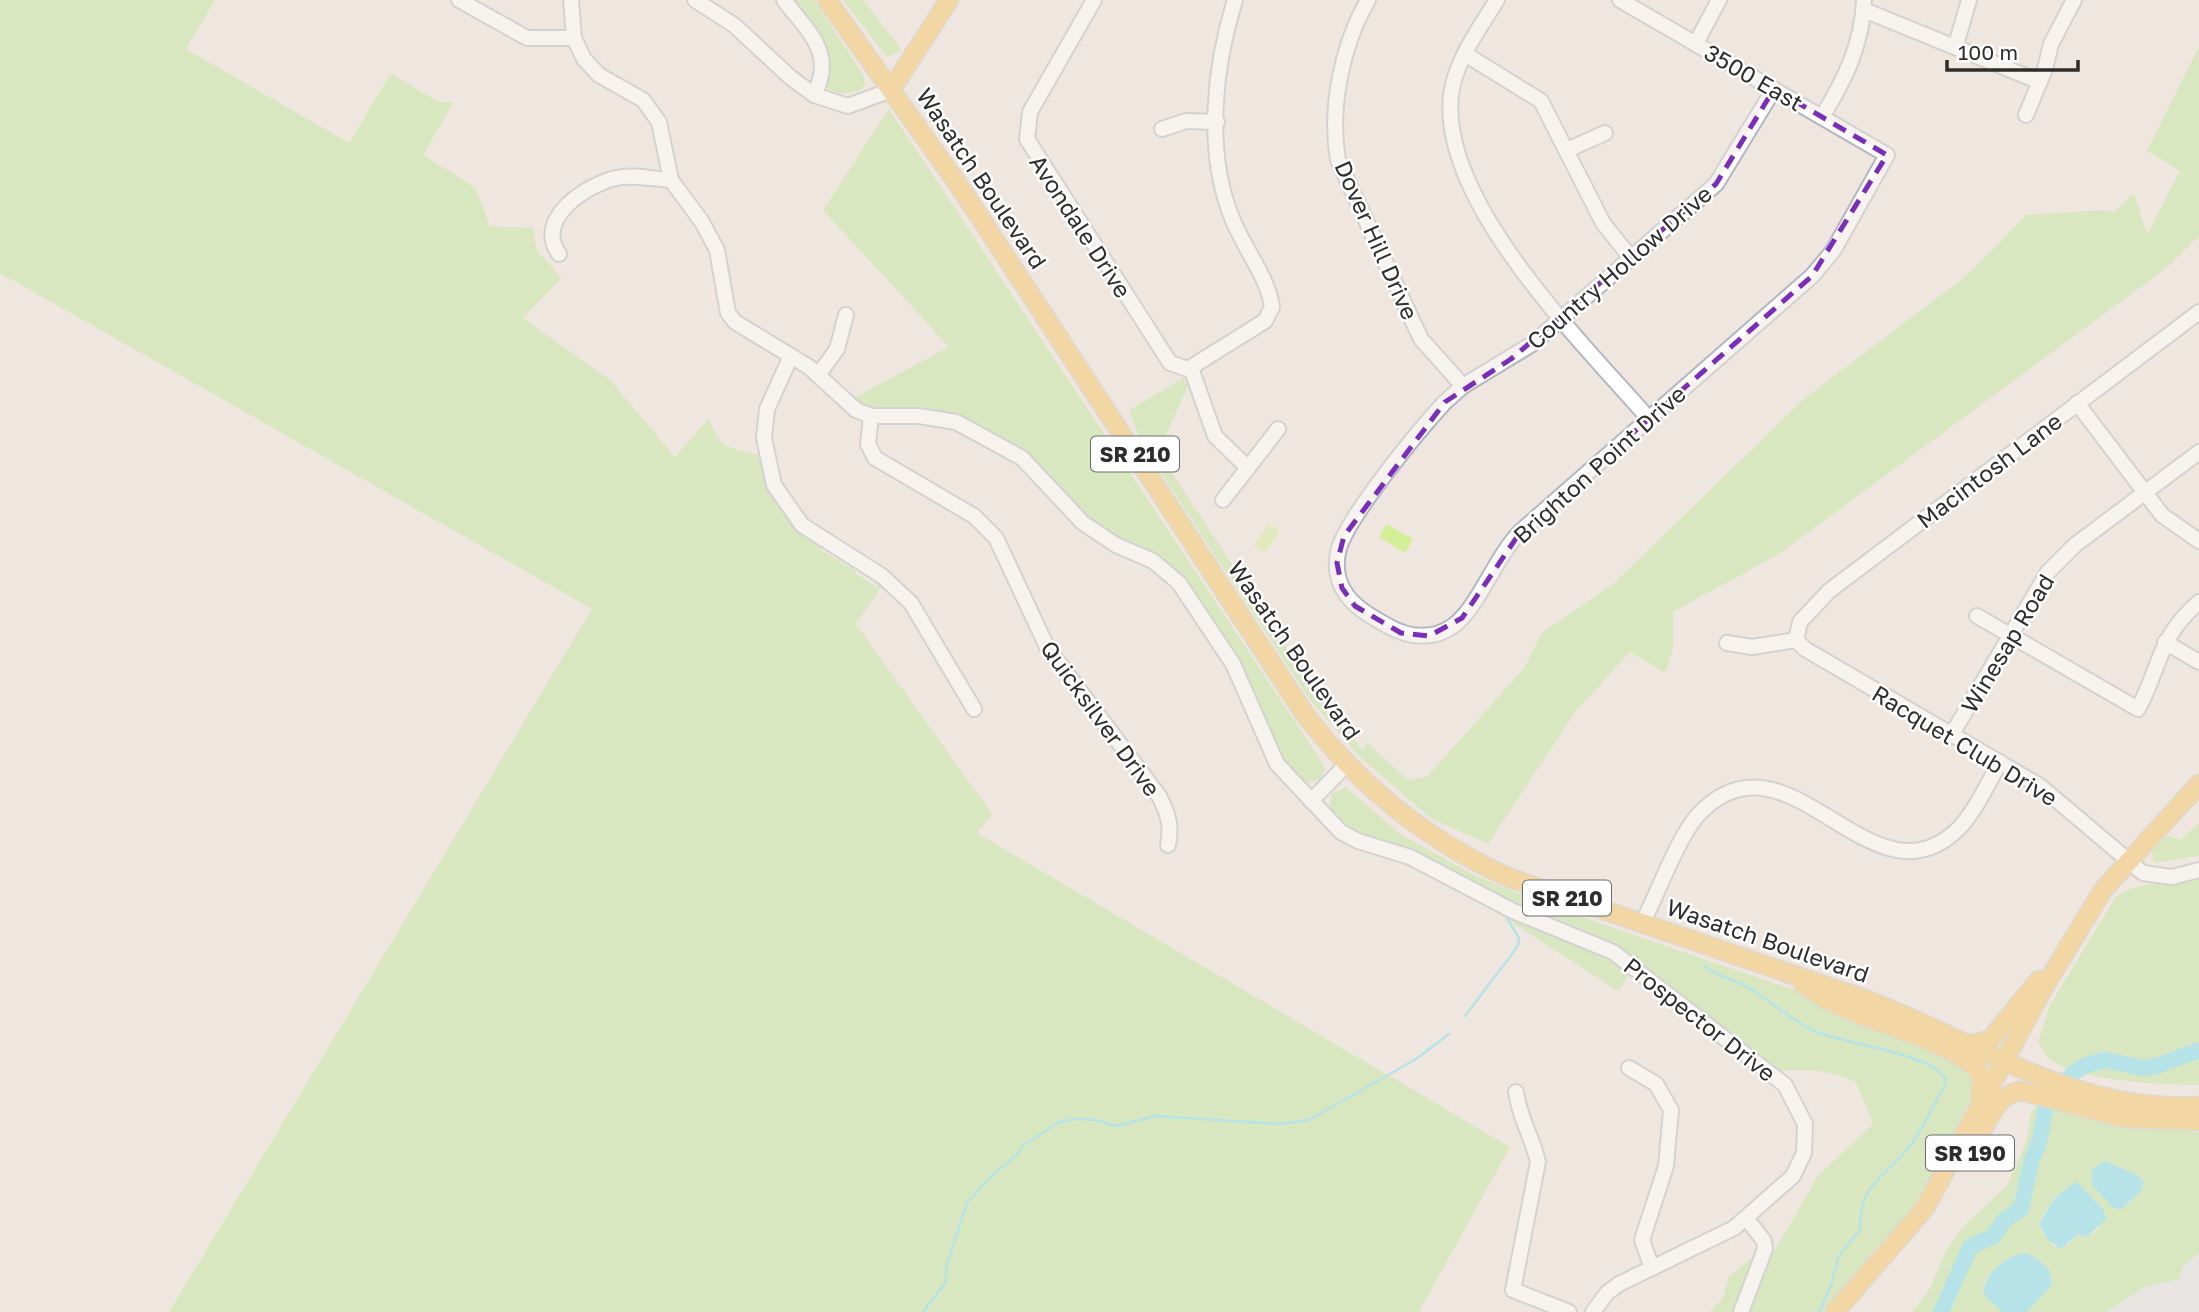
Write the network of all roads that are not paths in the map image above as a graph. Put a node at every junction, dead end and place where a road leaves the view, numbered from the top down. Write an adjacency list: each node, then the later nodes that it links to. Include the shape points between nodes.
1 (460, 0): 16 (street, via 527,38)
2 (571, 0): 16 (street, Prospector Drive)
3 (695, 0): 23 (street, via 734,24)
4 (784, 0): 23 (street, via 823,56 822,76)
5 (827, 0): 22 (main road, Wasatch Boulevard / SR 210)
6 (948, 0): 22 (main road)
7 (1094, 0): 38 (street, Avondale Drive, via 1030,111 1027,139 1170,363)
8 (1235, 0): 26 (street, via 1221,59)
9 (1368, 0): 40 (street, Dover Hill Drive, via 1342,62 1338,160 1421,339)
10 (1497, 0): 19 (street)
11 (1620, 0): 17 (street, 3500 East)
12 (1719, 0): 17 (street)
13 (1969, 0): 18 (street)
14 (2074, 0): 20 (street, via 2051,44)
15 (1864, 5): 18 (street); 25 (street, via 1855,54)
16 (574, 38): 31 (street, Prospector Drive, via 591,68 653,110)
17 (1696, 43): 21 (street, 3500 East)
18 (1956, 45): 20 (street)
19 (1465, 54): 29 (street, via 1541,101); 36 (street, via 1451,93 1451,134 1457,153 1499,240)
20 (2040, 82): 24 (street)
21 (1774, 89): 25 (street, 3500 East); 33 (street, Country Hollow Drive, via 1716,184)
22 (891, 90): 23 (street, via 848,106); 60 (main road, Wasatch Boulevard / SR 210, via 962,190 1304,713)
23 (814, 94)
24 (2026, 115)
25 (1822, 117): 30 (street, 3500 East)
26 (1217, 122): 27 (street, via 1186,121); 38 (street, via 1217,163 1226,202 1270,297 1271,312 1265,321)
27 (1162, 130)
28 (1605, 133): 29 (street)
29 (1567, 150): 33 (street, via 1603,223)
30 (1887, 155): 43 (street, Brighton Point Drive, via 1824,265)
31 (671, 180): 32 (street, via 616,178 582,193 553,226); 37 (street, Prospector Drive, via 711,235 728,313 745,330)
32 (559, 254)
33 (1631, 258): 36 (street, Country Hollow Drive)
34 (2199, 312): 41 (street, Macintosh Lane)
35 (846, 315): 39 (street, via 836,349)
36 (1562, 319): 40 (street, Country Hollow Drive, via 1511,359); 43 (street)
37 (791, 356): 39 (street, Prospector Drive); 57 (street, via 767,409 764,438 774,485 802,524 882,576 912,603)
38 (1186, 369): 46 (street, via 1215,436)
39 (819, 374): 42 (street, Prospector Drive, via 842,401)
40 (1462, 386): 43 (street, Brighton Point Drive, via 1395,463 1339,549 1338,578 1348,597 1389,628 1415,636 1443,632 1462,618 1511,541)
41 (2077, 403): 47 (street); 53 (street, Macintosh Lane, via 1829,591 1800,622)
42 (871, 416): 62 (street, Prospector Drive, via 937,418 973,429 1031,465 1070,512 1098,535 1167,571 1190,595 1233,664 1277,764); 63 (street, Quicksilver Drive, via 868,444 876,458 974,516 996,538 1054,657 1159,796 1168,815)
43 (1649, 419)
44 (1278, 429): 46 (street)
45 (2199, 452): 47 (street, Winesap Road)
46 (1248, 468): 48 (street)
47 (2146, 492): 49 (street, via 2169,521); 52 (street, Winesap Road, via 2061,557 2038,585)
48 (1223, 500)
49 (2199, 541)
50 (2199, 602): 54 (street)
51 (1977, 616): 52 (street)
52 (2009, 636): 54 (street, via 2138,709); 58 (street, Winesap Road)
53 (1796, 640): 55 (street, via 1752,647); 58 (street, Racquet Club Drive)
54 (2165, 642): 56 (street)
55 (1727, 643)
56 (2199, 662)
57 (974, 709)
58 (1952, 734): 59 (street, Racquet Club Drive)
59 (2000, 762): 64 (street, Racquet Club Drive, via 2055,797); 66 (street, via 1961,826 1919,849 1871,844 1777,789 1728,793 1697,817)
60 (1346, 765): 62 (street); 66 (main road, Wasatch Boulevard / SR 210, via 1402,815 1469,858 1537,888)
61 (2199, 784): 64 (main road)
62 (1311, 801): 78 (street, Prospector Drive, via 1341,832 1358,841 1410,857 1513,911 1613,952 1785,1085 1804,1124 1804,1153 1793,1176)
63 (1168, 845)
64 (2128, 860): 65 (street, Racquet Club Drive, via 2143,873 2157,876); 67 (main road)
65 (2199, 870)
66 (1642, 924): 68 (main road, Wasatch Boulevard / SR 210)
67 (2071, 939): 69 (main road, via 1990,1040); 70 (main road)
68 (1783, 971): 69 (main road, Wasatch Boulevard / SR 210, via 1900,1013); 76 (main road, via 1832,1003 1919,1037 1977,1068 1983,1080)
69 (1967, 1045): 70 (main road, Wasatch Boulevard / SR 210)
70 (2003, 1062): 72 (main road, Wasatch Boulevard); 76 (main road, SR 190)
71 (1629, 1068): 80 (street, via 1656,1084 1671,1110 1666,1166 1642,1240)
72 (2031, 1084): 74 (main road, Wasatch Boulevard); 79 (main road, SR 190, via 2001,1100 1955,1178)
73 (1516, 1092): 81 (street, via 1520,1118 1538,1162 1513,1290)
74 (2067, 1096): 75 (main road, Wasatch Boulevard); 77 (main road, via 2124,1118)
75 (2199, 1106)
76 (1978, 1113): 79 (main road, SR 190)
77 (2199, 1121)
78 (1747, 1219): 80 (street, Prospector Drive); 83 (street, via 1765,1249)
79 (1915, 1223): 84 (main road, SR 190)
80 (1652, 1268): 82 (street, Prospector Drive, via 1619,1284)
81 (1569, 1312)
82 (1593, 1312)
83 (1741, 1312)
84 (1835, 1312)

